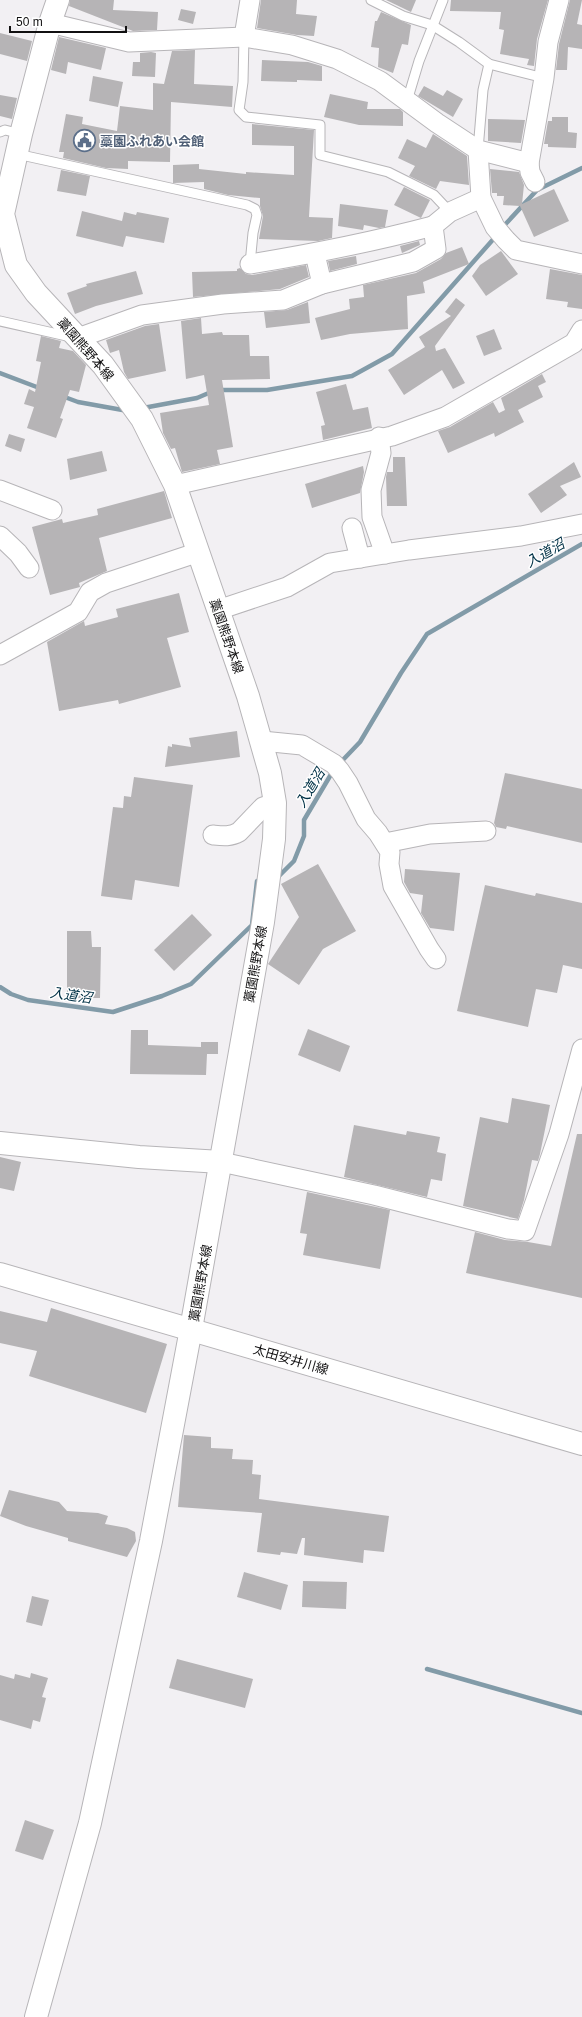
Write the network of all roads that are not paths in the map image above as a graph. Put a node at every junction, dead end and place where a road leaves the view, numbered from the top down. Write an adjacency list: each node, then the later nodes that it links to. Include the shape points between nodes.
1 (58, 0): 6 (main road, 藁園熊野本線)
2 (250, 0): 8 (street)
3 (371, 0): 7 (lane, via 403,16)
4 (443, 0): 7 (lane)
5 (559, 0): 10 (street, via 548,42)
6 (50, 23): 8 (street, via 129,42); 12 (main road, 藁園熊野本線)
7 (432, 26): 9 (lane); 11 (lane)
8 (244, 37): 11 (street, via 292,45 337,59 380,81); 17 (lane, via 243,82 239,110 246,117 320,125 320,155 388,172 434,195)
9 (489, 64): 10 (lane); 13 (lane, via 483,90)
10 (544, 78): 14 (street)
11 (406, 101): 13 (street)
12 (12, 140): 18 (main road, 藁園熊野本線); 21 (lane, via 255,209 257,215)
13 (478, 150): 14 (street); 16 (street)
14 (529, 162): 15 (street)
15 (535, 182)
16 (481, 198): 17 (street); 22 (street, via 500,233 516,250)
17 (450, 212): 19 (street)
18 (2, 218): 26 (main road, 藁園熊野本線, via 16,265 36,294)
19 (433, 226): 20 (street); 23 (street, via 436,249 413,262)
20 (316, 254): 21 (street); 23 (street)
21 (250, 264)
22 (582, 264)
23 (322, 284): 26 (street, via 283,300 142,314)
24 (0, 321): 26 (lane)
25 (582, 330): 27 (street, via 574,343 445,417 392,436)
26 (78, 338): 28 (main road, 藁園熊野本線, via 103,365 135,411)
27 (379, 438): 28 (street); 35 (street, via 381,453 371,490 372,517)
28 (175, 485): 34 (main road, 藁園熊野本線)
29 (0, 490): 30 (street)
30 (52, 510)
31 (582, 524): 35 (street, via 521,536)
32 (352, 528): 36 (street)
33 (0, 536): 37 (street)
34 (198, 552): 38 (main road, 藁園熊野本線); 39 (street, via 106,583 90,592 78,612)
35 (385, 554): 36 (street)
36 (360, 558): 38 (street, via 330,563 287,587)
37 (29, 568)
38 (218, 610): 40 (main road, 藁園熊野本線)
39 (0, 655)
40 (262, 741): 41 (main road, 藁園熊野本線); 44 (street, via 302,745 337,767 366,819)
41 (275, 803): 43 (street, via 263,807 239,832 228,837); 48 (main road, 藁園熊野本線, via 270,880)
42 (486, 831): 44 (street, via 430,834)
43 (213, 835)
44 (385, 843): 45 (street, via 390,852 389,864 394,886)
45 (436, 959)
46 (582, 1049): 48 (street, via 559,1134 525,1231)
47 (0, 1143): 48 (main road, via 117,1156)
48 (221, 1162): 50 (main road, 藁園熊野本線)
49 (0, 1274): 50 (main road, 太田安井川線)
50 (191, 1329): 51 (main road, 太田安井川線); 52 (main road, 藁園熊野本線, via 140,1593 90,1823)
51 (582, 1444)
52 (36, 2017)

